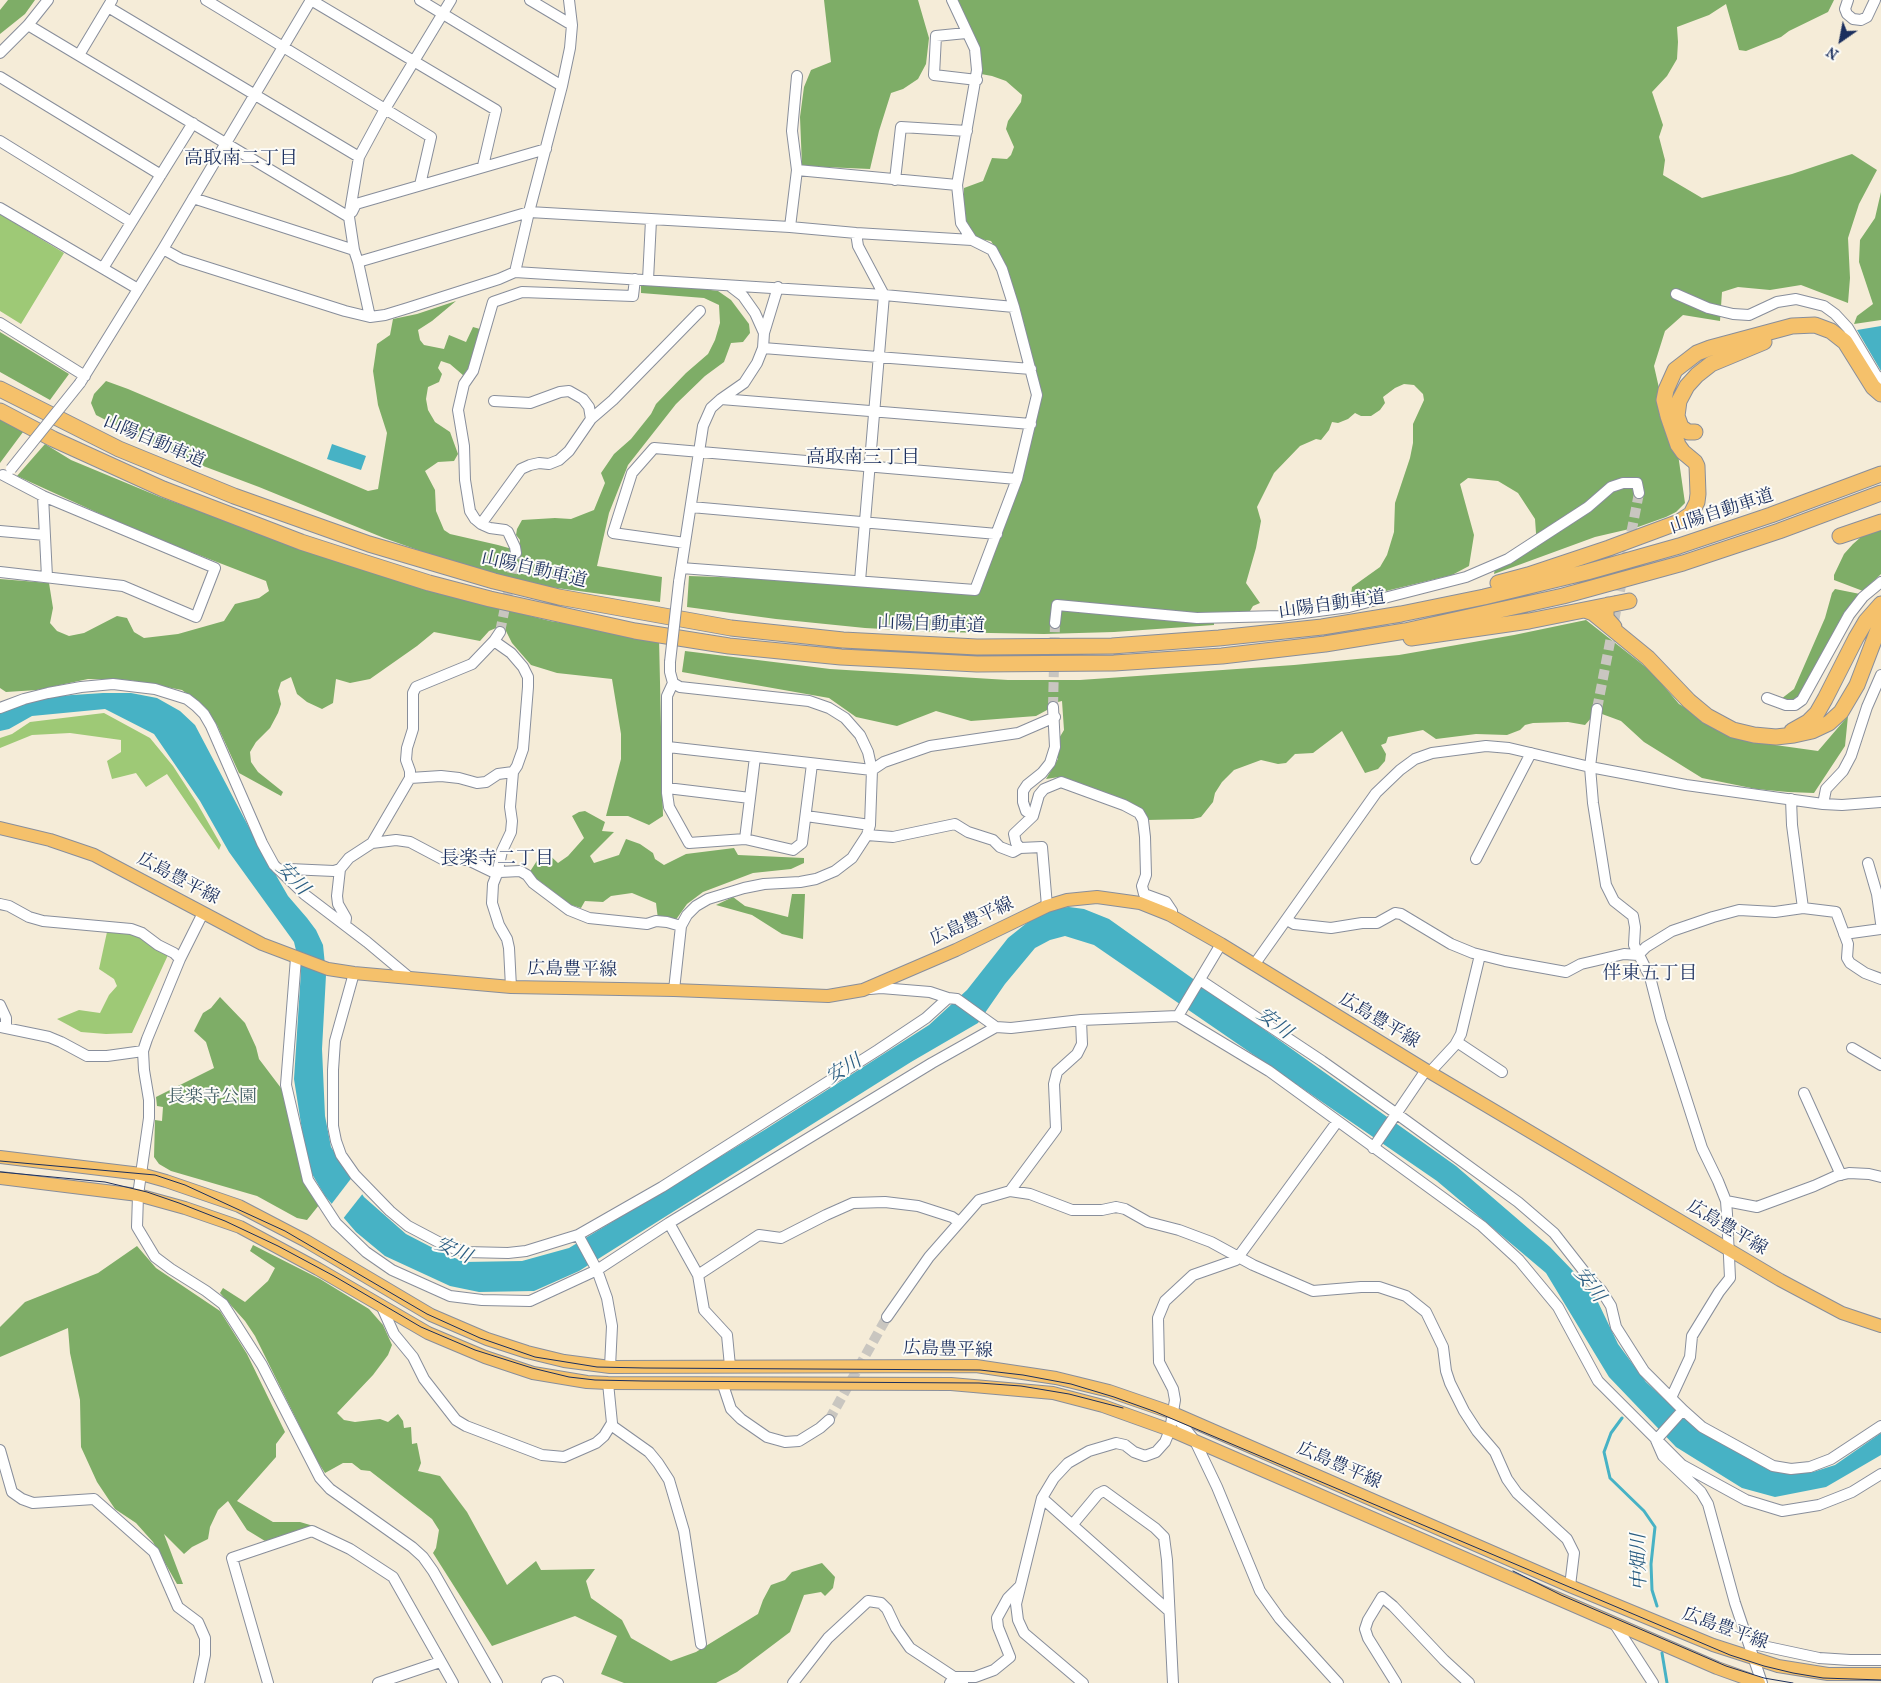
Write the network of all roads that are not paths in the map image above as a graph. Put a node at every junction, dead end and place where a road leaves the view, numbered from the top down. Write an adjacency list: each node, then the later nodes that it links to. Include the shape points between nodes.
1 (48, 0): 13 (street)
2 (206, 0): 16 (street)
3 (311, 0): 16 (street); 19 (street)
4 (420, 0): 12 (street)
5 (451, 0): 12 (street)
6 (530, 0): 14 (street)
7 (569, 0): 14 (street)
8 (952, 0): 15 (street)
9 (1848, 0): 10 (street, via 1847,14 1861,20 1867,17)
10 (1875, 0)
11 (110, 3): 18 (street); 24 (street)
12 (442, 13): 19 (street); 23 (street)
13 (28, 24): 17 (street); 18 (street)
14 (572, 25): 23 (street)
15 (966, 33): 22 (street, via 975,49); 22 (street, via 936,36 934,75)
16 (283, 47): 24 (street); 25 (street)
17 (0, 53)
18 (79, 55): 26 (street)
19 (413, 60): 25 (street); 32 (street, via 496,110)
20 (797, 76): 33 (street, via 792,131)
21 (0, 77): 34 (street)
22 (976, 80): 27 (street)
23 (562, 86): 30 (street)
24 (255, 95): 29 (street); 31 (street)
25 (385, 109): 31 (street); 36 (street, via 431,136)
26 (193, 123): 29 (street); 34 (street)
27 (967, 131): 35 (street, via 901,127); 37 (street)
28 (0, 141): 43 (street)
29 (227, 143): 38 (street); 41 (street)
30 (546, 148): 32 (street); 40 (street)
31 (359, 157): 41 (street)
32 (482, 166): 36 (street)
33 (796, 170): 35 (street); 44 (street)
34 (161, 175): 43 (street)
35 (896, 180): 37 (street)
36 (420, 185): 41 (street, via 356,204)
37 (958, 186): 46 (street, via 961,223)
38 (193, 198): 47 (street); 48 (street)
39 (0, 208): 50 (street)
40 (529, 212): 42 (street); 49 (street); 51 (street)
41 (349, 217): 48 (street)
42 (651, 220): 44 (street); 53 (street)
43 (131, 222): 50 (street)
44 (790, 227): 45 (street)
45 (856, 233): 46 (street); 58 (street, via 858,246)
46 (972, 240): 59 (street, via 992,250)
47 (164, 249): 56 (street); 61 (street, via 181,259 345,312)
48 (354, 250): 49 (street)
49 (358, 262): 61 (street)
50 (103, 268): 56 (street)
51 (515, 272): 52 (street); 61 (street, via 408,308)
52 (635, 279): 53 (street); 90 (street, via 633,296 522,292 493,302 458,410 470,511)
53 (648, 280): 54 (street)
54 (730, 286): 55 (street); 63 (street, via 743,296)
55 (778, 288): 58 (street); 63 (street)
56 (138, 289): 67 (street)
57 (1676, 294): 68 (street, via 1708,308 1733,314 1749,315 1777,302 1796,299 1824,306 1848,328)
58 (884, 295): 59 (street); 65 (street)
59 (1014, 306): 66 (street)
60 (700, 311): 76 (street)
61 (370, 317)
62 (0, 323): 67 (street)
63 (764, 334): 64 (street)
64 (763, 348): 65 (street); 71 (street, via 744,383)
65 (879, 357): 66 (street); 75 (street)
66 (1031, 369): 77 (street, via 1037,395)
67 (82, 379): 81 (street, bridge)
68 (1881, 380)
69 (0, 389): 108 (highway, 山陽自動車道, via 119,449 234,496 369,544 494,581 640,612 731,628 843,640 977,647 1112,646)
70 (1881, 394): 108 (highway, via 1875,390 1844,342 1831,331 1815,325 1797,325 1703,350 1678,366 1665,395 1666,410 1678,445 1698,466 1697,502 1687,518 1528,575)
71 (720, 399): 75 (street); 79 (street, via 711,408 703,426)
72 (1881, 399): 78 (highway, via 1870,390 1845,348 1836,340 1816,330 1792,331 1719,360 1697,375 1681,396 1677,411 1681,427)
73 (494, 401): 76 (street, via 530,403 569,391 583,399 589,407)
74 (0, 411): 109 (highway, 山陽自動車道, via 53,440 154,486 301,542 429,583 635,631 729,646 841,657 977,664 1114,663 1222,656)
75 (874, 411): 77 (street); 80 (street)
76 (591, 419): 90 (street, via 570,451 560,460 521,469)
77 (1031, 424): 83 (street)
78 (1695, 432)
79 (700, 452): 80 (street); 87 (street); 95 (street, via 654,448 632,473 613,532)
80 (870, 466): 83 (street); 88 (street)
81 (5, 473): 86 (street)
82 (1881, 474): 108 (highway, 山陽自動車道, via 1771,516 1587,572 1410,612)
83 (1017, 479): 92 (street)
84 (1639, 493): 107 (street, via 1637,483 1611,487 1588,507 1508,559 1466,577 1349,607 1280,616 1197,618 1057,605)
85 (1881, 493): 109 (highway, 山陽自動車道, via 1683,563 1573,594 1405,631)
86 (43, 496): 93 (street); 99 (street, via 215,568 196,617 123,586)
87 (691, 507): 88 (street); 95 (street)
88 (866, 522): 92 (street); 100 (street)
89 (1881, 522): 94 (highway)
90 (481, 524): 96 (street, via 505,530 512,537)
91 (0, 531): 93 (street)
92 (996, 534): 100 (street, via 975,590)
93 (45, 535): 99 (street)
94 (1840, 536)
95 (685, 543): 97 (street)
96 (516, 553)
97 (681, 568): 100 (street); 111 (street, bridge, via 670,662)
98 (0, 572): 99 (street)
99 (47, 577)
100 (860, 581)
101 (1881, 582): 112 (street, via 1849,615 1802,700 1795,705 1786,705)
102 (1629, 601): 104 (highway)
103 (1881, 604): 104 (highway, via 1860,630 1817,712 1797,729 1776,733 1736,727 1708,712 1647,653 1610,623 1606,618)
104 (1608, 605): 105 (highway)
105 (1585, 610): 106 (highway, via 1648,658 1707,716 1734,730 1766,737 1803,734 1835,718 1854,692); 109 (highway, via 1424,637)
106 (1881, 622)
107 (1055, 623)
108 (1322, 627)
109 (1325, 644)
110 (1881, 675): 127 (street, via 1851,756 1826,790)
111 (673, 683): 115 (street, via 667,696); 120 (street, via 680,687 808,701 829,708 845,718 860,735)
112 (1767, 698)
113 (0, 708): 138 (street, via 48,693 113,684 155,689 187,699 204,714 211,726 262,843)
114 (1597, 709): 119 (street)
115 (668, 747): 117 (street); 123 (street)
116 (1531, 753): 119 (street); 135 (street); 145 (street, via 1486,746 1464,748 1432,753 1400,770 1360,813)
117 (756, 757): 118 (street); 124 (street)
118 (812, 764): 120 (street); 128 (street)
119 (1590, 767): 125 (street, via 1686,785); 153 (street, via 1606,885 1614,901 1633,916 1634,945)
120 (872, 770): 129 (street, via 884,762 930,746 1018,733 1054,712 1055,747 1050,763 1023,791 1026,811); 131 (street)
121 (513, 772): 122 (street, via 477,783 441,776); 122 (street, via 523,749 528,677 497,637 472,664 416,687 413,693 413,729 406,748); 139 (street, via 511,832 502,851)
122 (410, 778): 133 (street)
123 (667, 788): 124 (street); 132 (street, via 669,807 690,843)
124 (750, 798): 132 (street)
125 (1791, 799): 127 (street); 142 (street)
126 (1881, 802): 127 (street)
127 (1823, 804)
128 (806, 816): 131 (street); 132 (street, via 802,843 793,850)
129 (1033, 816): 134 (street, via 1014,834); 144 (street, via 1039,796 1061,782 1139,813 1145,837 1144,894 1166,902 1172,911)
130 (0, 828): 143 (main road, 広島豊平線, via 94,855)
131 (868, 830): 134 (street, via 892,837 955,824 1013,852); 148 (street, via 852,858 836,871 800,882 764,884 722,894 696,906)
132 (745, 839)
133 (372, 843): 137 (street); 139 (street, via 410,842 444,860 468,860)
134 (1020, 848): 141 (street, via 1042,847)
135 (1476, 859)
136 (1868, 862): 146 (street)
137 (340, 868): 138 (street, via 334,871); 147 (street, via 337,896 346,918)
138 (279, 870): 147 (street)
139 (497, 874): 148 (street, via 520,871 569,910 589,918 647,924 656,921); 161 (street, via 492,903 507,939)
140 (0, 904): 154 (street, via 43,922 132,929)
141 (1047, 906): 144 (main road, 広島豊平線, via 1097,897 1140,903); 163 (main road, 広島豊平線)
142 (1803, 908): 150 (street, via 1836,912); 153 (street, via 1775,912 1739,910 1713,917 1672,931)
143 (203, 912): 154 (street); 155 (main road, 広島豊平線, via 262,944)
144 (1170, 915): 151 (main road, 広島豊平線)
145 (1286, 920): 152 (street, via 1294,924 1331,928 1377,923 1395,913 1402,914 1451,944); 156 (street)
146 (1881, 923)
147 (345, 925): 158 (street)
148 (681, 926): 162 (street)
149 (1881, 929): 150 (street)
150 (1844, 934): 159 (street, via 1850,963)
151 (1221, 944): 156 (main road, 広島豊平線); 160 (street)
152 (1480, 954): 153 (street, via 1566,972 1581,964 1624,954); 170 (street)
153 (1638, 955): 187 (street, via 1650,977 1702,1148)
154 (180, 958): 172 (street)
155 (296, 958): 157 (main road, 広島豊平線, via 328,969); 193 (street, via 286,1085 308,1180 336,1223 386,1266 450,1296 530,1301)
156 (1254, 965): 174 (main road, 広島豊平線)
157 (354, 973): 158 (main road, 広島豊平線); 190 (street, via 335,1041 332,1070 336,1142 354,1175 408,1226 465,1252 526,1251)
158 (410, 978): 161 (main road, 広島豊平線)
159 (1881, 979)
160 (1199, 982): 166 (street); 177 (street, via 1322,1060)
161 (511, 987): 162 (main road, 広島豊平線)
162 (674, 990): 163 (main road, 広島豊平線, via 828,996)
163 (863, 990): 164 (street, via 881,988 930,992)
164 (952, 998): 168 (street); 190 (street, via 878,1050)
165 (0, 1004): 169 (street, via 6,1018)
166 (1179, 1014): 167 (street); 178 (street, via 1268,1071)
167 (1082, 1020): 168 (street); 185 (street, via 1082,1044 1077,1054 1057,1072 1054,1084 1056,1129)
168 (996, 1027): 189 (street)
169 (3, 1028): 172 (street, via 55,1040 88,1056)
170 (1457, 1042): 174 (street); 175 (street)
171 (1852, 1048): 173 (street)
172 (143, 1051): 181 (street, via 149,1118)
173 (1881, 1065)
174 (1428, 1071): 177 (street); 191 (main road, 広島豊平線)
175 (1502, 1072)
176 (1804, 1093): 182 (street)
177 (1396, 1116): 179 (street); 202 (street, via 1518,1202 1554,1233 1601,1290 1616,1327 1644,1371)
178 (1337, 1122): 179 (street); 192 (street)
179 (1374, 1146): 209 (street, via 1482,1226 1519,1260 1558,1307 1598,1381)
180 (0, 1157): 181 (main road, 広島豊平線)
181 (141, 1174): 186 (street); 199 (main road, 広島豊平線, via 239,1206 306,1241 431,1315 487,1339 564,1361)
182 (1841, 1175): 183 (street); 187 (street, via 1757,1207)
183 (1881, 1177)
184 (0, 1178): 186 (main road, 広島豊平線)
185 (1010, 1191): 188 (street, via 979,1200); 192 (street, via 1030,1194 1072,1210 1125,1209 1148,1222 1211,1242)
186 (138, 1195): 195 (main road, 広島豊平線, via 240,1227); 230 (street, via 137,1227 155,1257 223,1304 262,1365 320,1478 330,1489 424,1557)
187 (1726, 1201): 191 (street)
188 (959, 1222): 194 (street, via 918,1206 868,1201 854,1203 781,1238 760,1235); 196 (street, via 929,1257)
189 (669, 1224): 193 (street); 194 (street)
190 (579, 1237): 193 (street)
191 (1730, 1250): 197 (main road, 広島豊平線, via 1812,1298 1842,1313); 202 (street, via 1730,1278 1692,1336 1690,1357)
192 (1238, 1257): 204 (street, via 1193,1275 1165,1300 1158,1318 1159,1362 1173,1389); 216 (street, via 1313,1291 1379,1288 1416,1302 1426,1312 1443,1347 1446,1371 1464,1411 1495,1452 1507,1479 1516,1493 1567,1539 1574,1552)
193 (597, 1270): 199 (street, via 612,1326)
194 (698, 1275): 198 (street, via 704,1310 727,1335)
195 (381, 1305): 200 (main road, 広島豊平線, via 428,1333 485,1358 532,1373); 206 (street, via 394,1334 424,1379 456,1420 466,1426 542,1456 564,1457 596,1443)
196 (887, 1317)
197 (1881, 1326)
198 (730, 1366): 199 (main road, 広島豊平線); 204 (main road, 広島豊平線, via 976,1366 1109,1390)
199 (610, 1367)
200 (608, 1383): 201 (main road, 広島豊平線); 206 (street)
201 (724, 1385): 205 (street, via 730,1409 767,1437 785,1442 799,1441); 208 (main road, 広島豊平線, via 951,1384 1053,1392)
202 (1671, 1398): 203 (street)
203 (1681, 1412): 207 (street, via 1762,1461 1791,1469 1831,1460); 209 (street)
204 (1173, 1413): 208 (street); 210 (street); 216 (main road, 広島豊平線)
205 (829, 1420)
206 (611, 1425): 220 (street, via 649,1452 669,1480 684,1531)
207 (1881, 1426)
208 (1170, 1430): 210 (main road, 広島豊平線); 213 (street, via 1156,1452 1146,1456 1116,1443 1089,1450 1068,1463)
209 (1657, 1439): 212 (street, via 1682,1465 1746,1500 1782,1511 1819,1506 1852,1492); 219 (street, via 1663,1456 1701,1492 1708,1504)
210 (1195, 1441): 218 (main road, 広島豊平線); 236 (street, via 1260,1591 1280,1619)
211 (0, 1450): 226 (street, via 12,1492 22,1499 33,1503 94,1499 154,1552 178,1607 198,1622 205,1638)
212 (1881, 1474)
213 (1042, 1498): 214 (street); 215 (street)
214 (1072, 1524): 217 (street); 217 (street, via 1104,1491 1155,1528 1164,1537)
215 (1021, 1586): 225 (street, via 1008,1598 997,1618 1010,1657 994,1670); 234 (street, via 1016,1604 1024,1633)
216 (1570, 1586): 221 (main road, 広島豊平線, via 1714,1646)
217 (1168, 1610): 235 (street)
218 (1614, 1623): 239 (street); 240 (main road, 広島豊平線)
219 (1749, 1643): 221 (street); 222 (street, via 1819,1658)
220 (701, 1644)
221 (1753, 1658): 224 (main road, 広島豊平線, via 1778,1666 1828,1674); 240 (street)
222 (1881, 1660)
223 (440, 1662): 227 (street, via 393,1577 350,1549 312,1531 232,1558); 228 (street); 229 (street)
224 (1881, 1674)
225 (956, 1681): 233 (street, via 910,1648 881,1603 868,1601 828,1638)
226 (199, 1683)
227 (268, 1683)
228 (378, 1683)
229 (453, 1683)
230 (497, 1683)
231 (547, 1683): 232 (street)
232 (558, 1683)
233 (792, 1683)
234 (1083, 1683)
235 (1173, 1683)
236 (1338, 1683)
237 (1396, 1683): 238 (street, via 1368,1638 1366,1629 1382,1597)
238 (1470, 1683)
239 (1652, 1683)
240 (1760, 1683)

